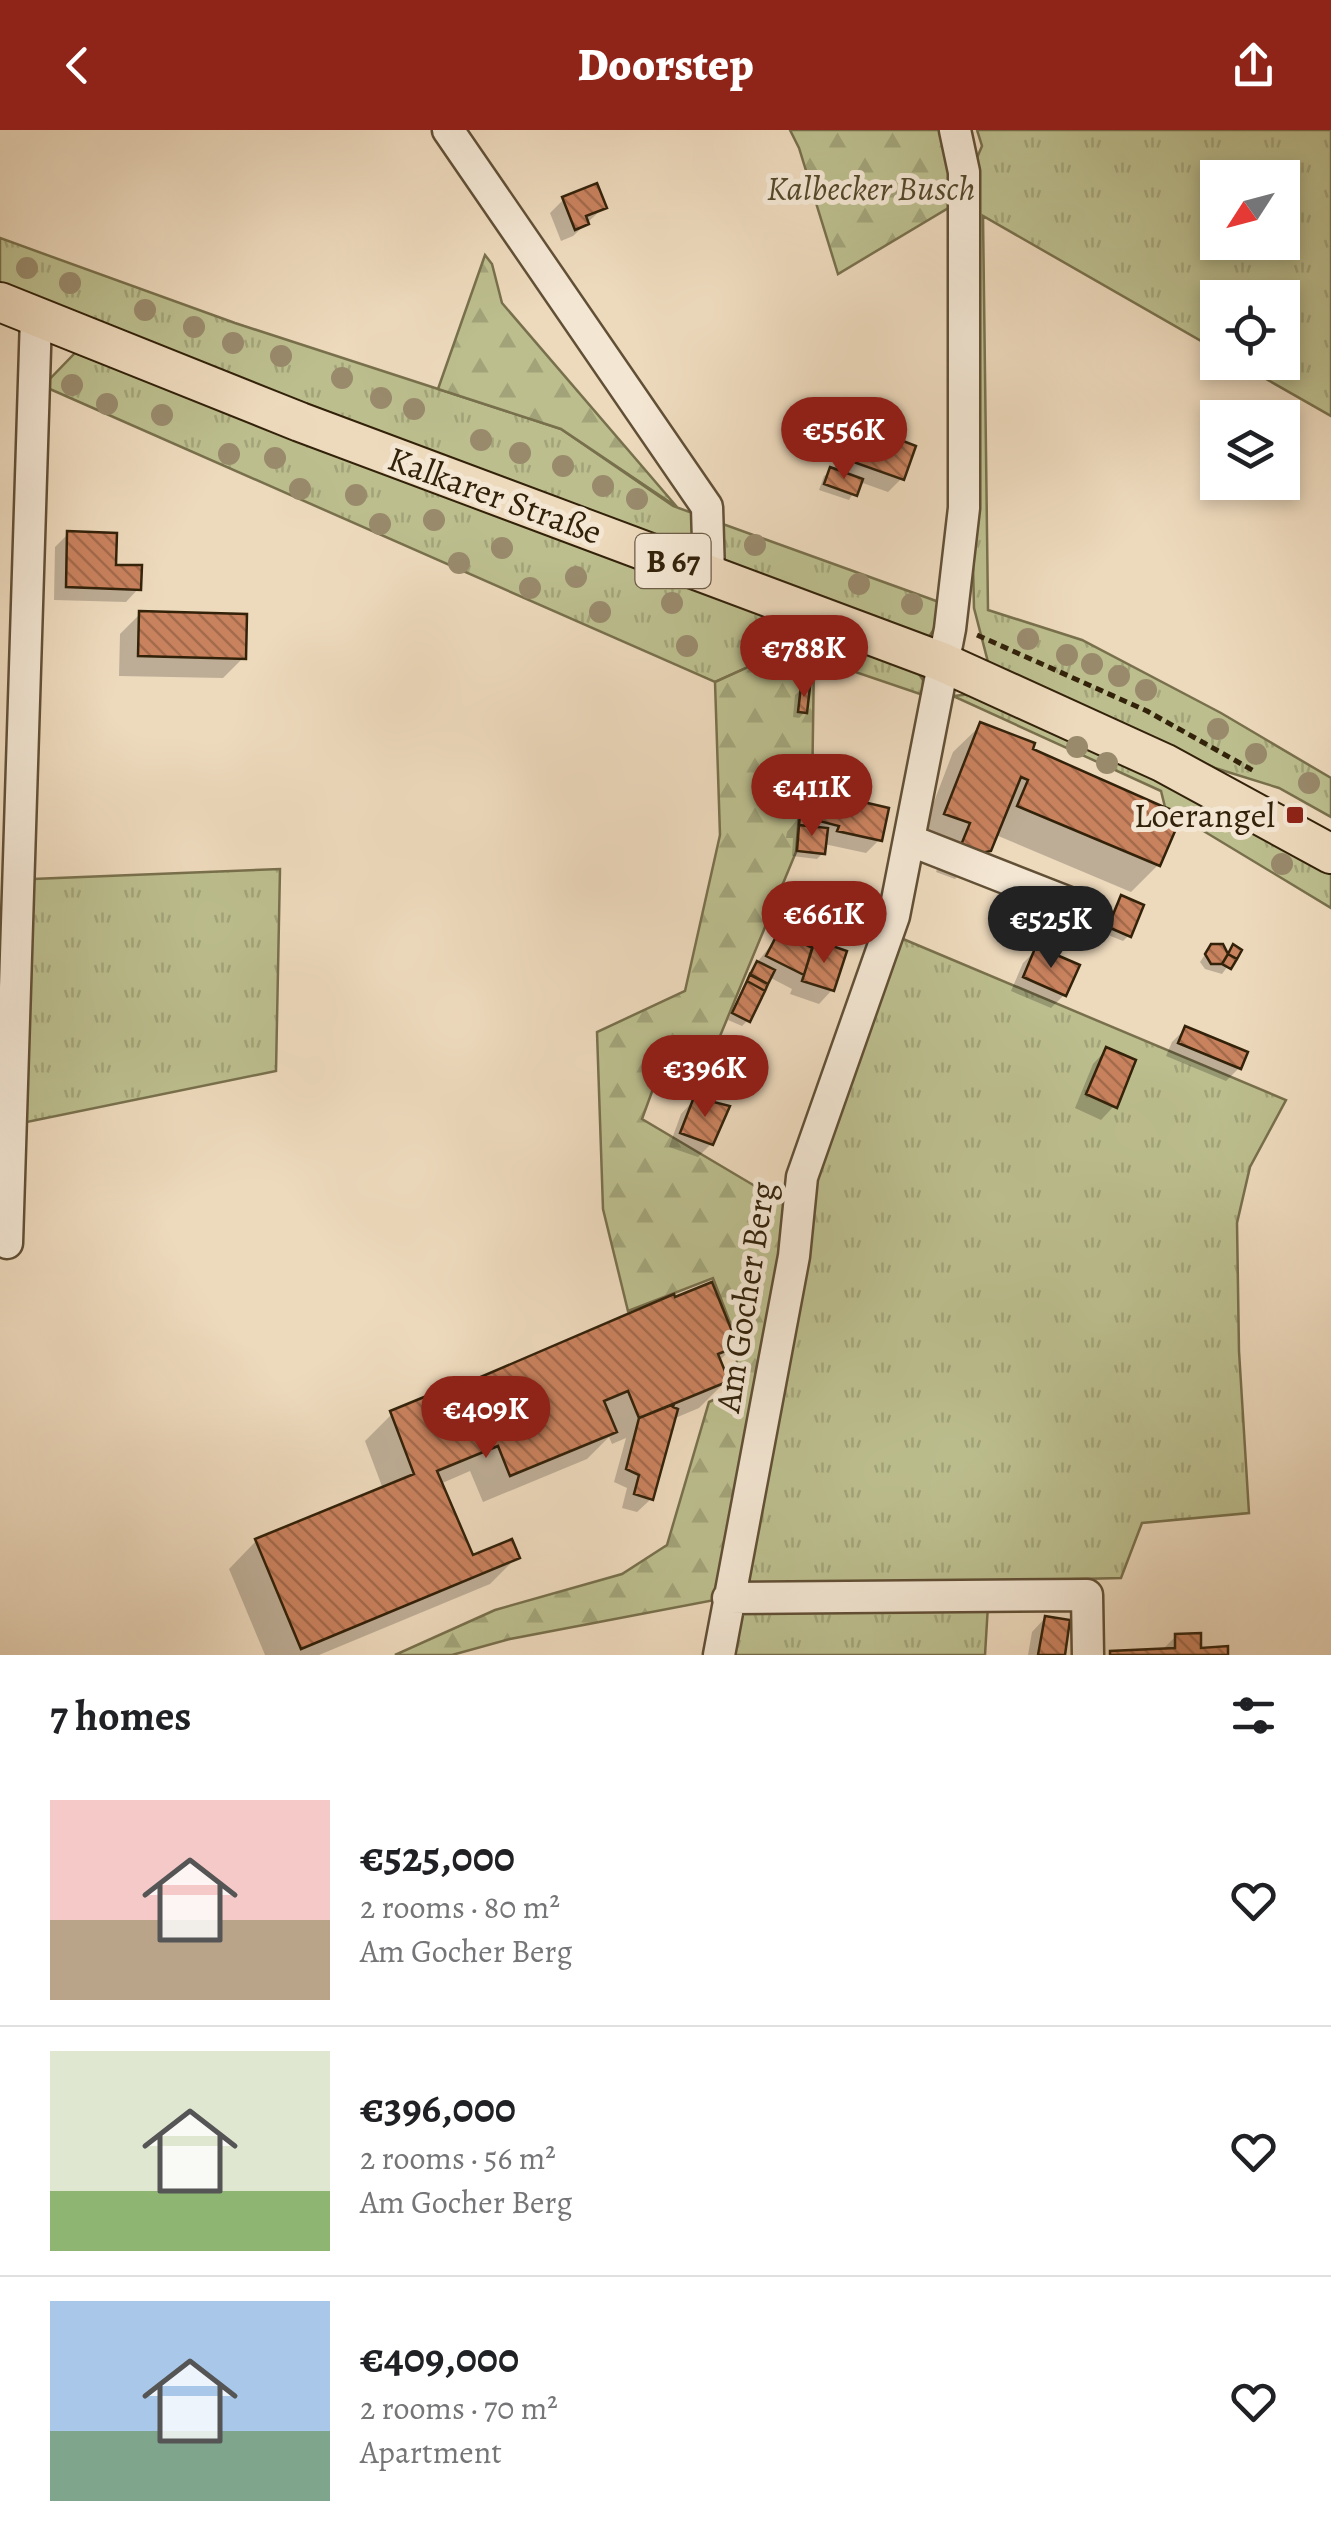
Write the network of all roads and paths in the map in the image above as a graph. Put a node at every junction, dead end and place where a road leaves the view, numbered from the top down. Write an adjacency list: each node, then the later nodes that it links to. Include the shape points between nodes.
1 (448, 130): 5 (street, via 708,506)
2 (956, 130): 6 (street, Am Gocher Berg, via 964,172 964,508)
3 (0, 302): 4 (main road, Kalkarer Straße / B 67)
4 (36, 316): 5 (main road, Kalkarer Straße / B 67); 10 (street)
5 (709, 575): 6 (main road, Kalkarer Straße / B 67)
6 (942, 662): 7 (street, Am Gocher Berg); 8 (main road, Kalkarer Straße / B 67, via 1164,763)
7 (908, 840): 9 (street); 11 (street, Am Gocher Berg, via 894,916 802,1177 794,1256)
8 (1331, 854)
9 (1077, 906)
10 (7, 1244)
11 (728, 1598): 12 (street, Am Gocher Berg); 13 (street, via 1087,1595)
12 (719, 1655)
13 (1088, 1655)

